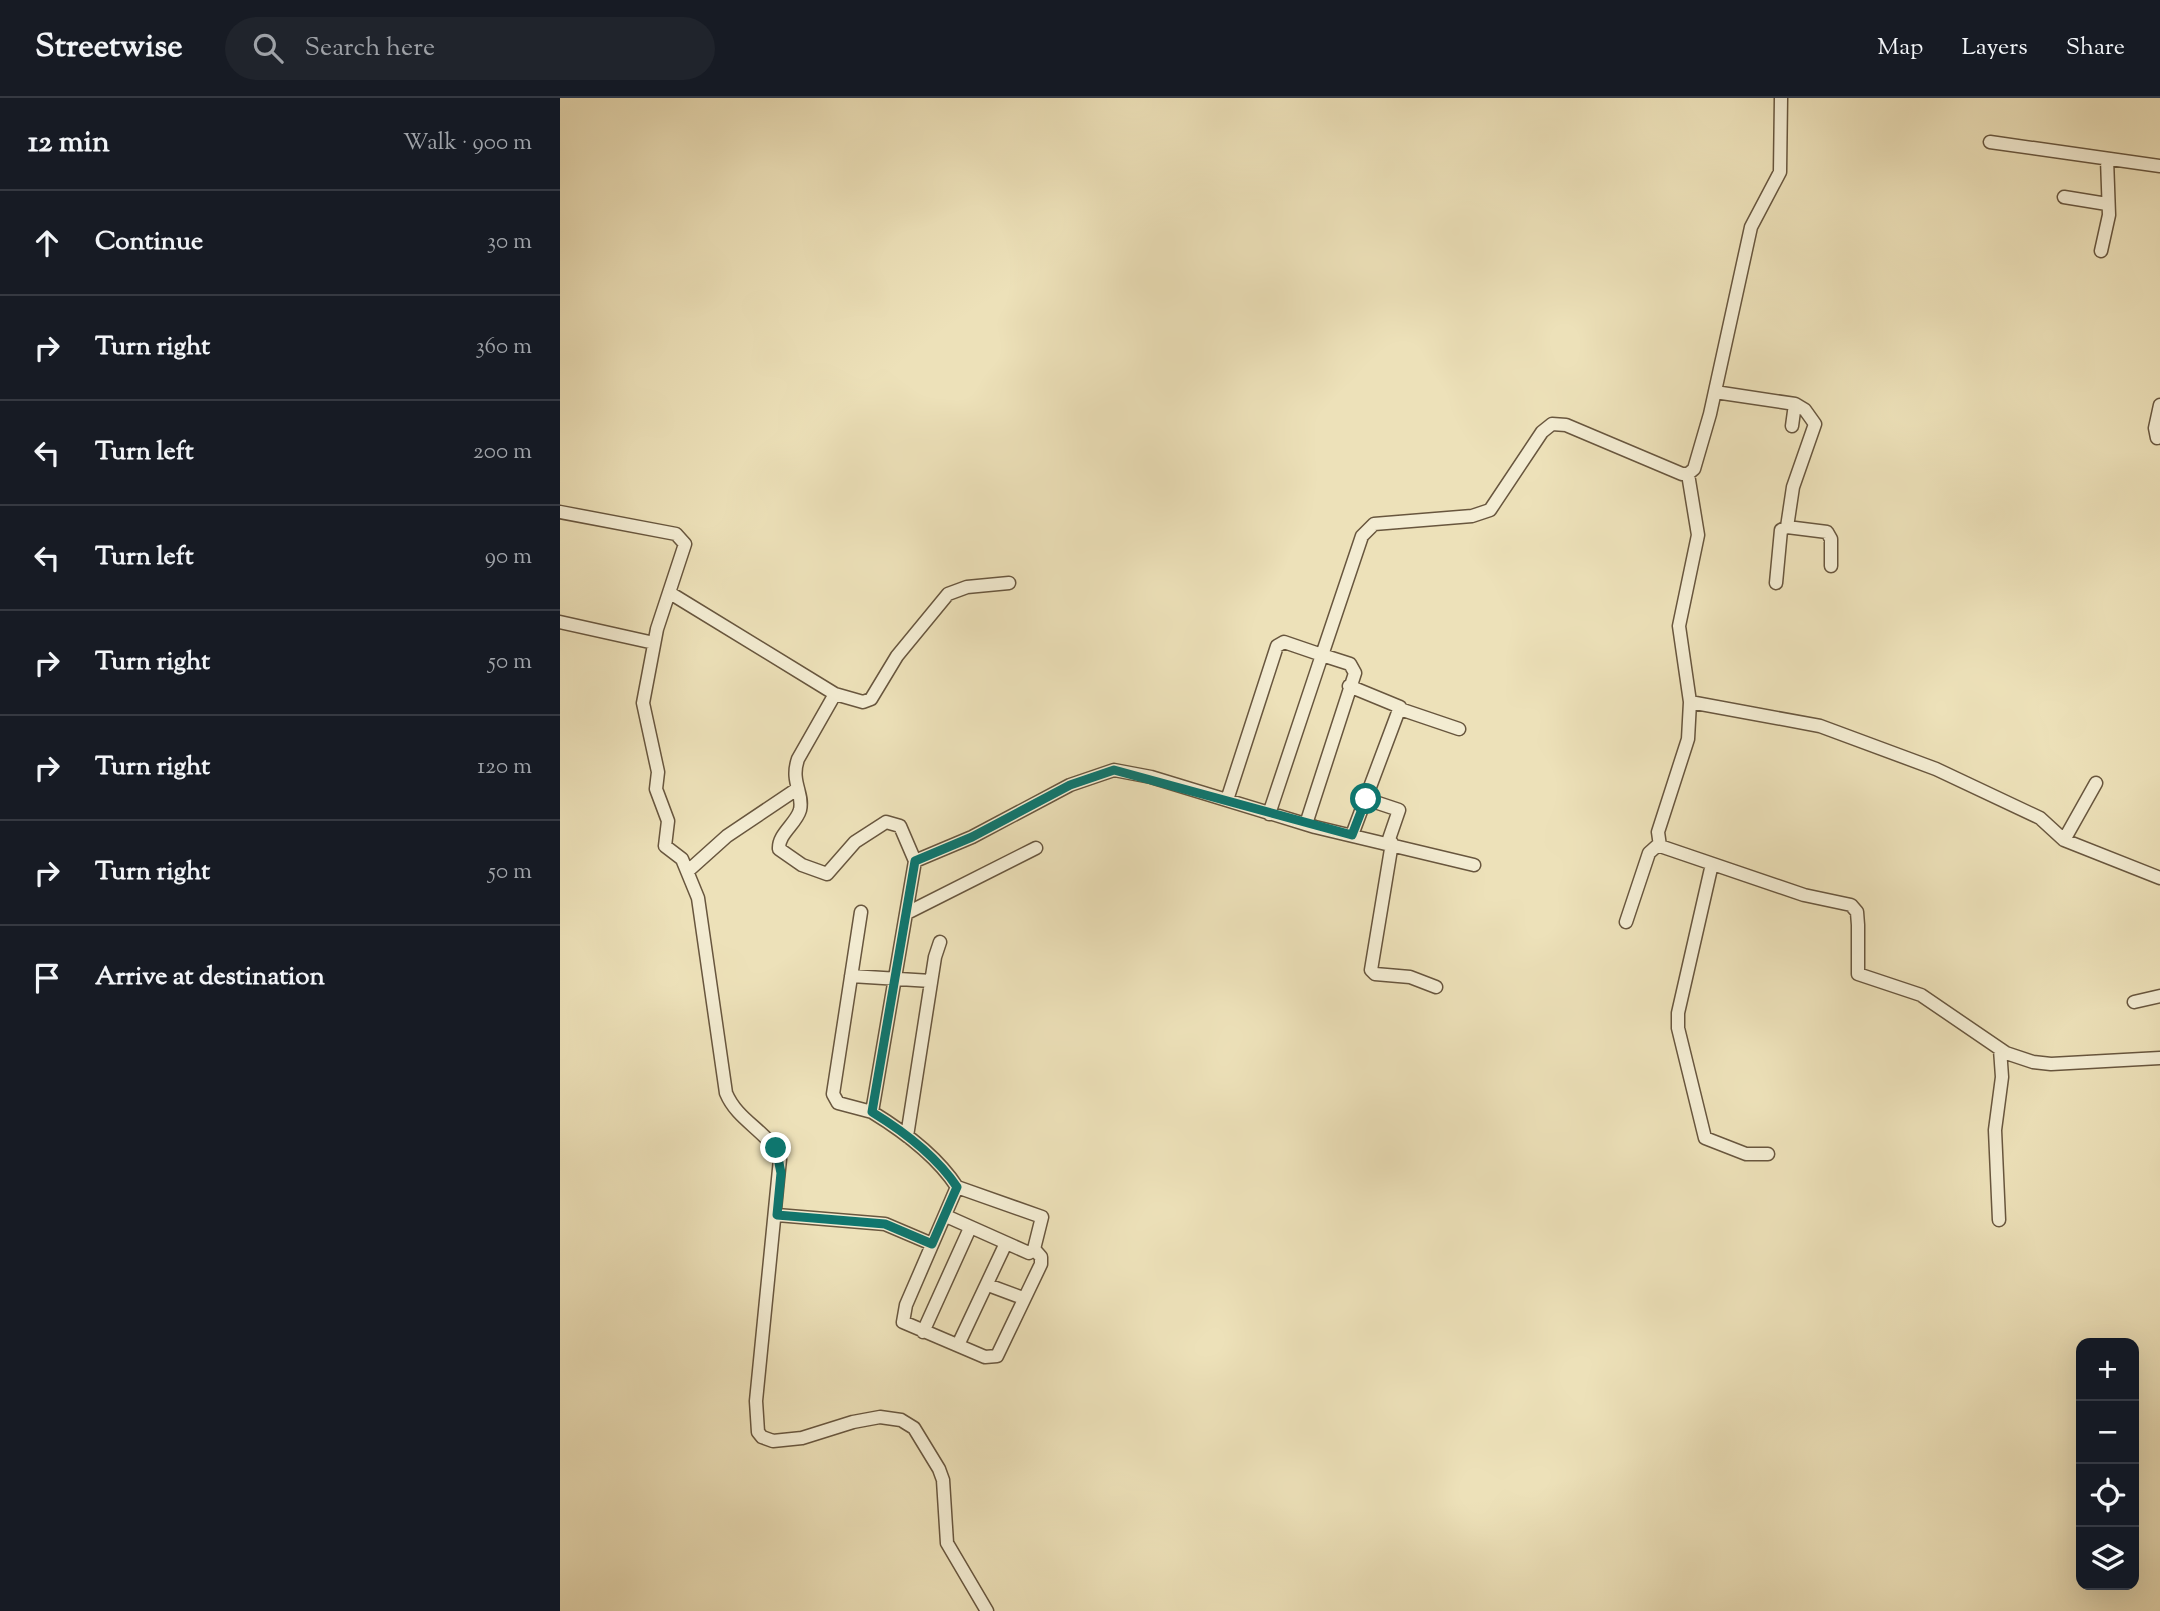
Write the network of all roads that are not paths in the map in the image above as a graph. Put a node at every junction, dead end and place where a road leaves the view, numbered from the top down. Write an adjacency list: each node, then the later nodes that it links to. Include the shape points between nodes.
1 (1781, 98): 8 (street, via 1780,172 1751,227)
2 (1990, 142): 3 (street)
3 (2107, 159): 4 (street); 6 (street)
4 (2160, 166)
5 (2064, 197): 6 (street)
6 (2107, 204): 7 (street)
7 (2101, 251)
8 (1715, 392): 9 (street); 13 (street, via 1696,466)
9 (1795, 404): 11 (street); 15 (street, via 1815,424 1793,487)
10 (2160, 405): 12 (street)
11 (1792, 426)
12 (2157, 439)
13 (1688, 474): 22 (street, via 1566,425 1548,426 1490,510 1368,528); 25 (street, via 1698,545 1684,591 1679,633)
14 (560, 512): 19 (street, via 681,536 684,549)
15 (1787, 527): 16 (street, via 1827,532); 18 (street, via 1782,528 1779,541)
16 (1831, 566)
17 (1009, 583): 24 (street, via 967,587 948,594 897,656 871,699 863,702)
18 (1776, 583)
19 (670, 593): 21 (street); 24 (street)
20 (560, 622): 21 (street)
21 (654, 643): 42 (street, via 643,702 659,775 656,789 668,821 666,848 677,852)
22 (1322, 655): 23 (street, via 1354,668); 31 (street, via 1284,642 1277,646); 32 (street)
23 (1349, 686): 26 (street); 33 (street)
24 (835, 694): 29 (street, via 798,759 794,771)
25 (1690, 702): 35 (street, via 1820,726 2004,800 2040,818); 37 (street, via 1687,745 1658,832)
26 (1400, 709): 27 (street); 30 (street)
27 (1459, 729)
28 (2096, 783): 35 (street)
29 (797, 789): 39 (street, via 800,810 778,845 802,865 827,874 855,842 886,822 900,826); 42 (street, via 727,836)
30 (1366, 799): 34 (street); 36 (street, via 1399,810)
31 (1227, 800): 32 (street); 39 (street, via 1114,770 1070,785 972,837)
32 (1269, 814): 33 (street)
33 (1306, 824): 34 (street)
34 (1352, 835): 36 (street)
35 (2064, 840): 43 (street)
36 (1390, 843): 41 (street); 51 (street, via 1371,970)
37 (1659, 844): 40 (street); 46 (street, via 1649,853)
38 (1036, 848): 45 (street)
39 (915, 861): 45 (street)
40 (1712, 864): 54 (street, via 1804,895 1851,905 1857,912 1857,974 1921,995); 58 (street, via 1678,1028 1705,1138 1746,1154)
41 (1474, 865)
42 (688, 871): 60 (street, via 703,923 726,1093 730,1104 776,1148 781,1173)
43 (2160, 878)
44 (861, 912): 48 (street)
45 (907, 913): 49 (street)
46 (1626, 922)
47 (940, 942): 50 (street)
48 (852, 976): 49 (street); 56 (street, via 833,1094 838,1103)
49 (896, 979): 50 (street); 56 (street)
50 (931, 981): 57 (street)
51 (1436, 987)
52 (2160, 996): 53 (street)
53 (2134, 1002)
54 (2000, 1049): 55 (street, via 2051,1064); 62 (street, via 2002,1077 1995,1130)
55 (2160, 1058)
56 (872, 1112): 57 (street)
57 (907, 1136): 59 (street)
58 (1768, 1154)
59 (957, 1187): 61 (street); 66 (street, via 1042,1217)
60 (777, 1215): 65 (street, via 885,1224); 71 (street, via 756,1401 760,1435 773,1441 802,1438 880,1417 901,1420 914,1428 943,1480 945,1539)
61 (946, 1216): 63 (street); 65 (street)
62 (1999, 1220)
63 (970, 1228): 64 (street); 69 (street)
64 (1006, 1243): 66 (street, via 1029,1252); 67 (street)
65 (932, 1244): 69 (street, via 903,1314 906,1325)
66 (1034, 1249): 68 (street, via 1041,1264)
67 (988, 1285): 68 (street); 70 (street)
68 (1023, 1297): 70 (street, via 997,1356 985,1357)
69 (923, 1332): 70 (street)
70 (958, 1345)
71 (988, 1611)

